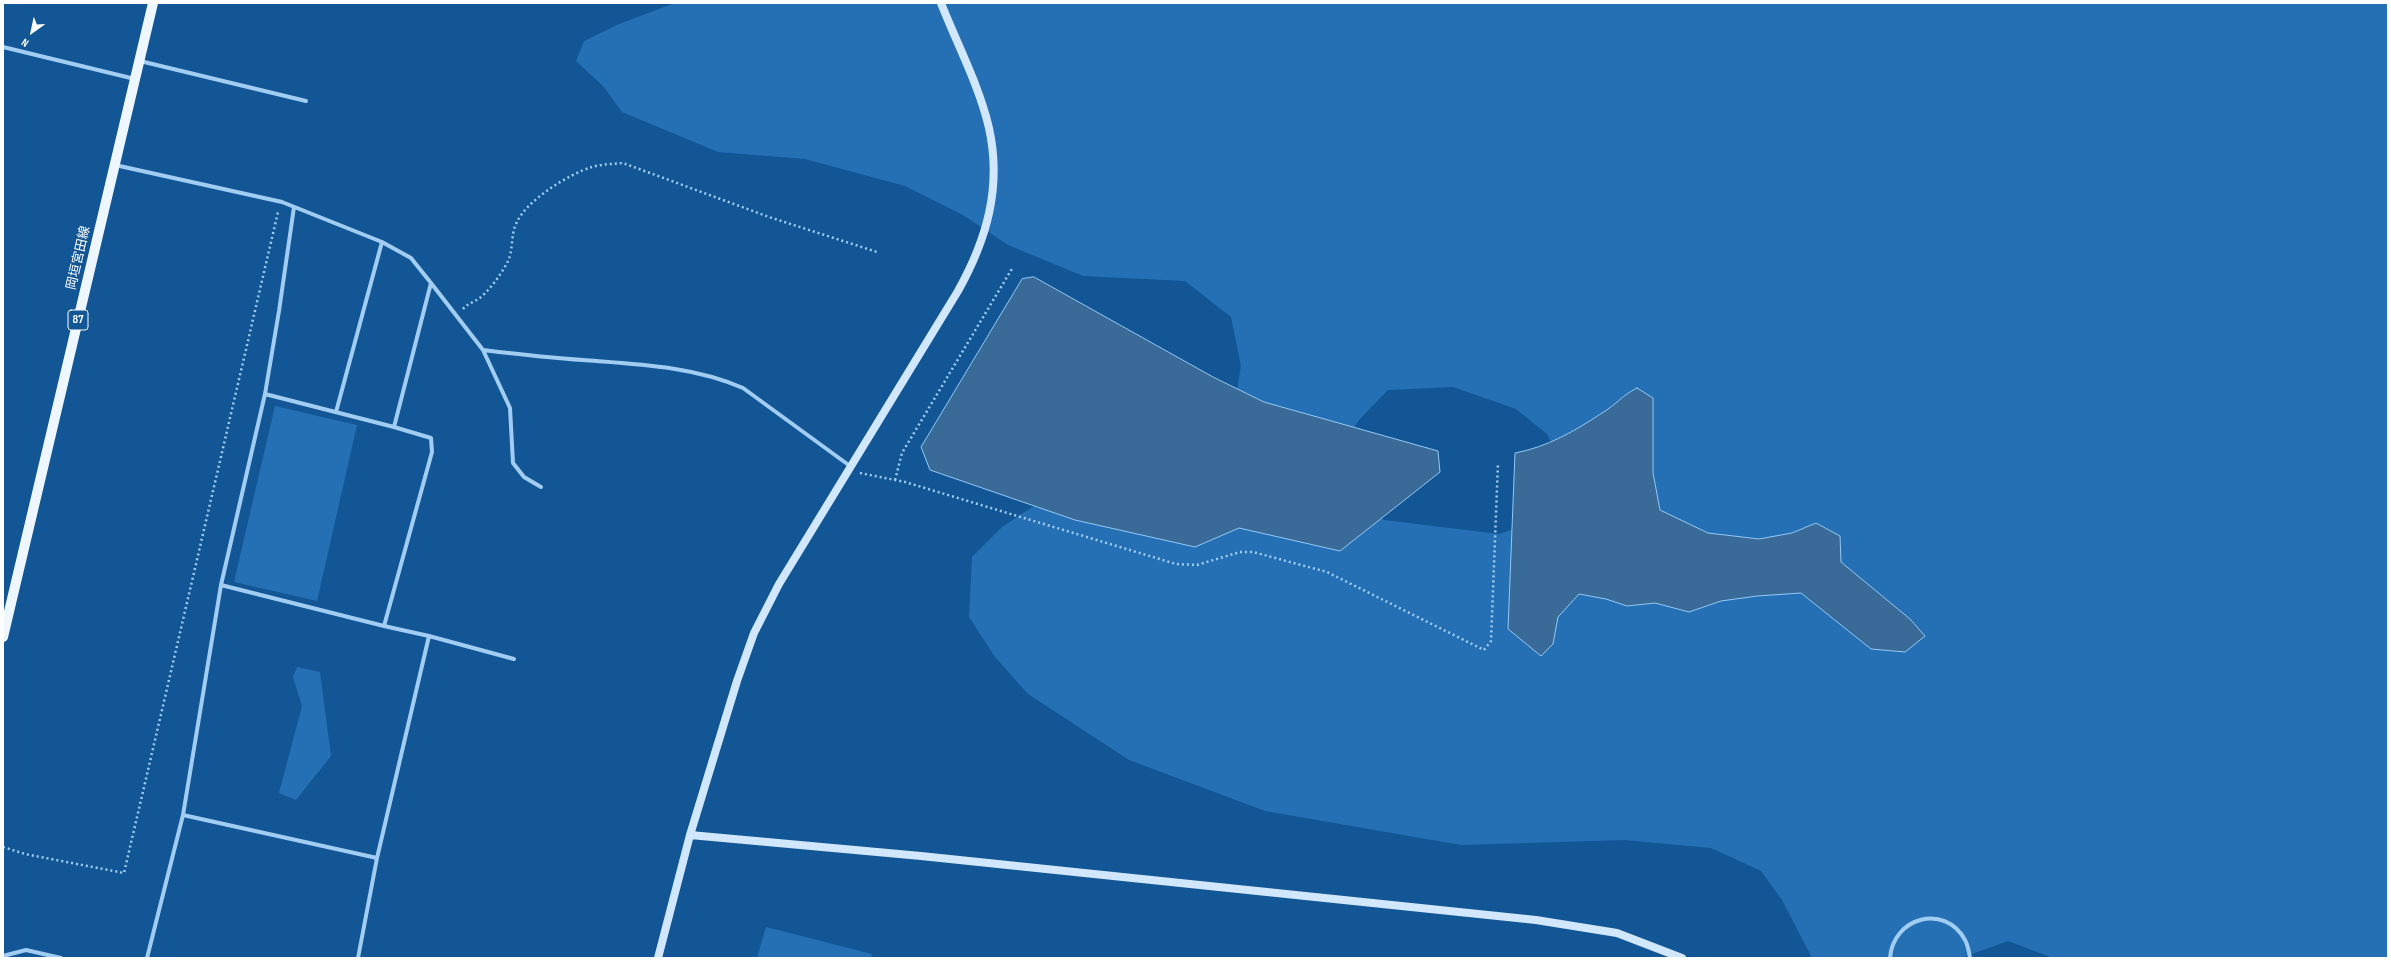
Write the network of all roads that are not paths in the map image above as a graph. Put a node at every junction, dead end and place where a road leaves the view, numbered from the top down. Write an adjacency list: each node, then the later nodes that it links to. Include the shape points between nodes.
1 (153, 3): 4 (main road, 岡垣宮田線 / 87)
2 (941, 3): 15 (street, via 989,127 994,181 991,205 976,259)
3 (3, 46): 5 (street)
4 (140, 61): 5 (main road, 岡垣宮田線 / 87); 6 (street)
5 (136, 80): 7 (main road, 岡垣宮田線 / 87)
6 (306, 101)
7 (115, 165): 8 (street, via 282,202); 20 (main road, 岡垣宮田線 / 87)
8 (294, 207): 9 (street); 12 (street, via 280,311)
9 (382, 242): 10 (street, via 411,258); 13 (street)
10 (431, 283): 11 (street); 14 (street)
11 (483, 350): 15 (street, via 650,364 728,381 743,388); 16 (street, via 510,408 514,464 524,476)
12 (265, 394): 13 (street); 17 (street)
13 (336, 412): 14 (street)
14 (394, 427): 18 (street, via 431,438 432,452)
15 (850, 466): 23 (street, via 779,584 754,633)
16 (541, 487)
17 (221, 585): 18 (street); 22 (street)
18 (384, 626): 19 (street)
19 (429, 636): 21 (street); 24 (street)
20 (3, 637)
21 (514, 660)
22 (183, 815): 24 (street); 27 (street)
23 (690, 835): 29 (street); 30 (street, via 921,856 1536,920 1616,933)
24 (377, 858): 28 (street)
25 (3, 956): 26 (street, via 26,950)
26 (61, 958)
27 (147, 958)
28 (358, 958)
29 (658, 958)
30 (1682, 958)
31 (1890, 958): 32 (street, via 1891,947 1899,932 1910,923 1928,918 1946,922 1958,931 1965,940)
32 (1970, 958)

